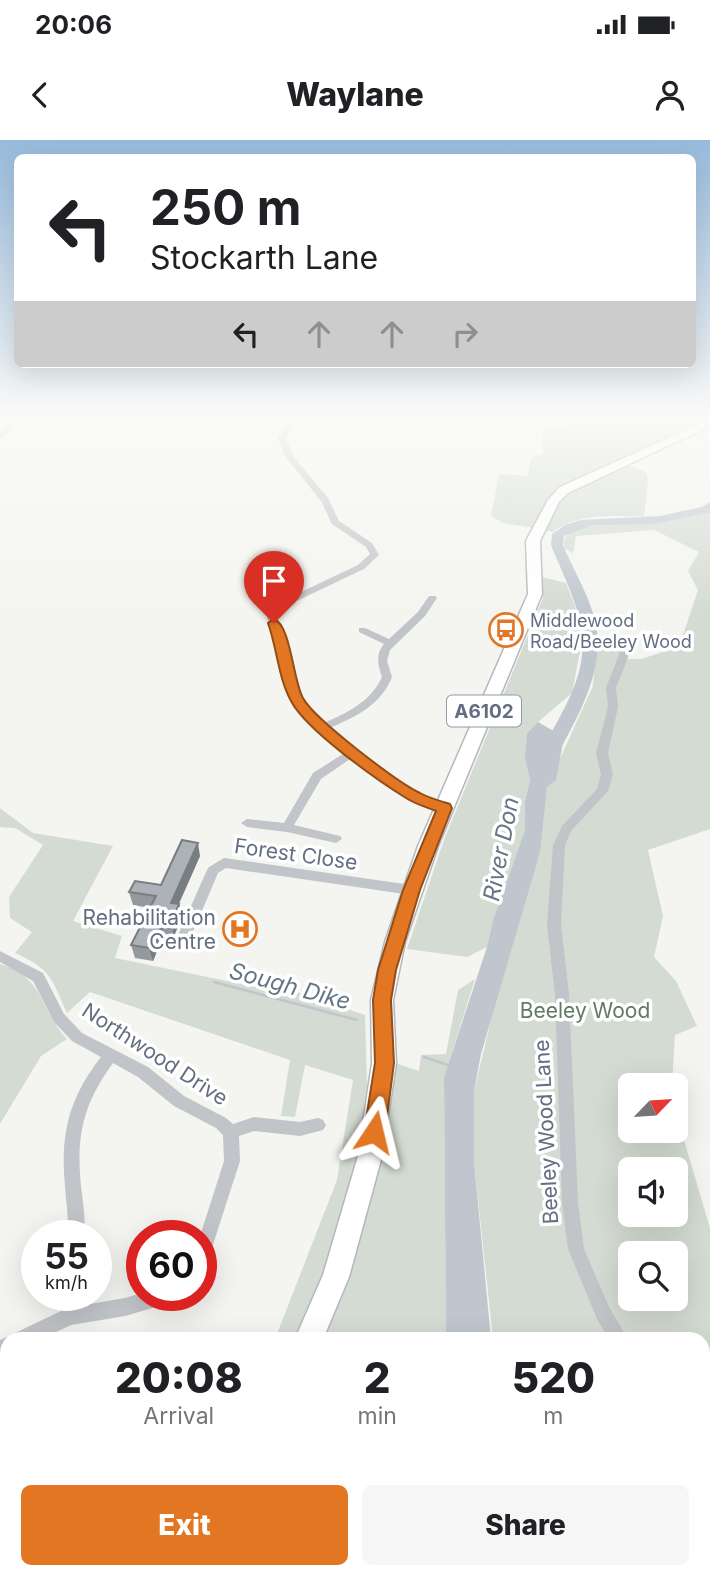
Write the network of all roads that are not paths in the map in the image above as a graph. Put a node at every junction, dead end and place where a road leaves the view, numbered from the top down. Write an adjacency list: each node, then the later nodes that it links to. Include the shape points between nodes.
1 (312, 483): 7 (street, via 335,522 369,545 375,555 367,564 281,605 272,615 294,695)
2 (579, 483): 9 (main road, A6102, via 554,500 531,547 535,594)
3 (432, 598): 6 (street, via 422,614)
4 (362, 630): 6 (street)
5 (629, 642): 26 (street, Beeley Wood Lane, via 611,688 613,707 602,753 607,775 603,791 566,829 559,845 554,925 576,1249)
6 (389, 643): 7 (street, via 382,661 387,677 380,691 355,712)
7 (323, 727): 8 (street)
8 (352, 752): 9 (street, via 413,796); 11 (street, via 317,776)
9 (444, 808): 13 (main road, A6102)
10 (247, 822): 11 (street)
11 (286, 828): 12 (street)
12 (336, 839)
13 (411, 890): 14 (street, Forest Close, via 224,863 213,870); 25 (main road, A6102, via 382,1000 384,1063 370,1156 336,1277)
14 (182, 942)
15 (0, 956): 16 (street, Northwood Drive, via 34,973 59,1018 77,1037)
16 (110, 1056): 18 (street, Northwood Drive, via 143,1072 179,1101); 19 (street, via 88,1087 70,1138)
17 (318, 1125): 18 (street, Northwood Drive, via 300,1129 254,1124)
18 (231, 1132): 20 (street, Northwood Drive, via 232,1161)
19 (75, 1220)
20 (213, 1220)
21 (126, 1307): 23 (street)
22 (69, 1311): 23 (street)
23 (69, 1316): 24 (street)
24 (36, 1332)
25 (312, 1332)
26 (615, 1332)

